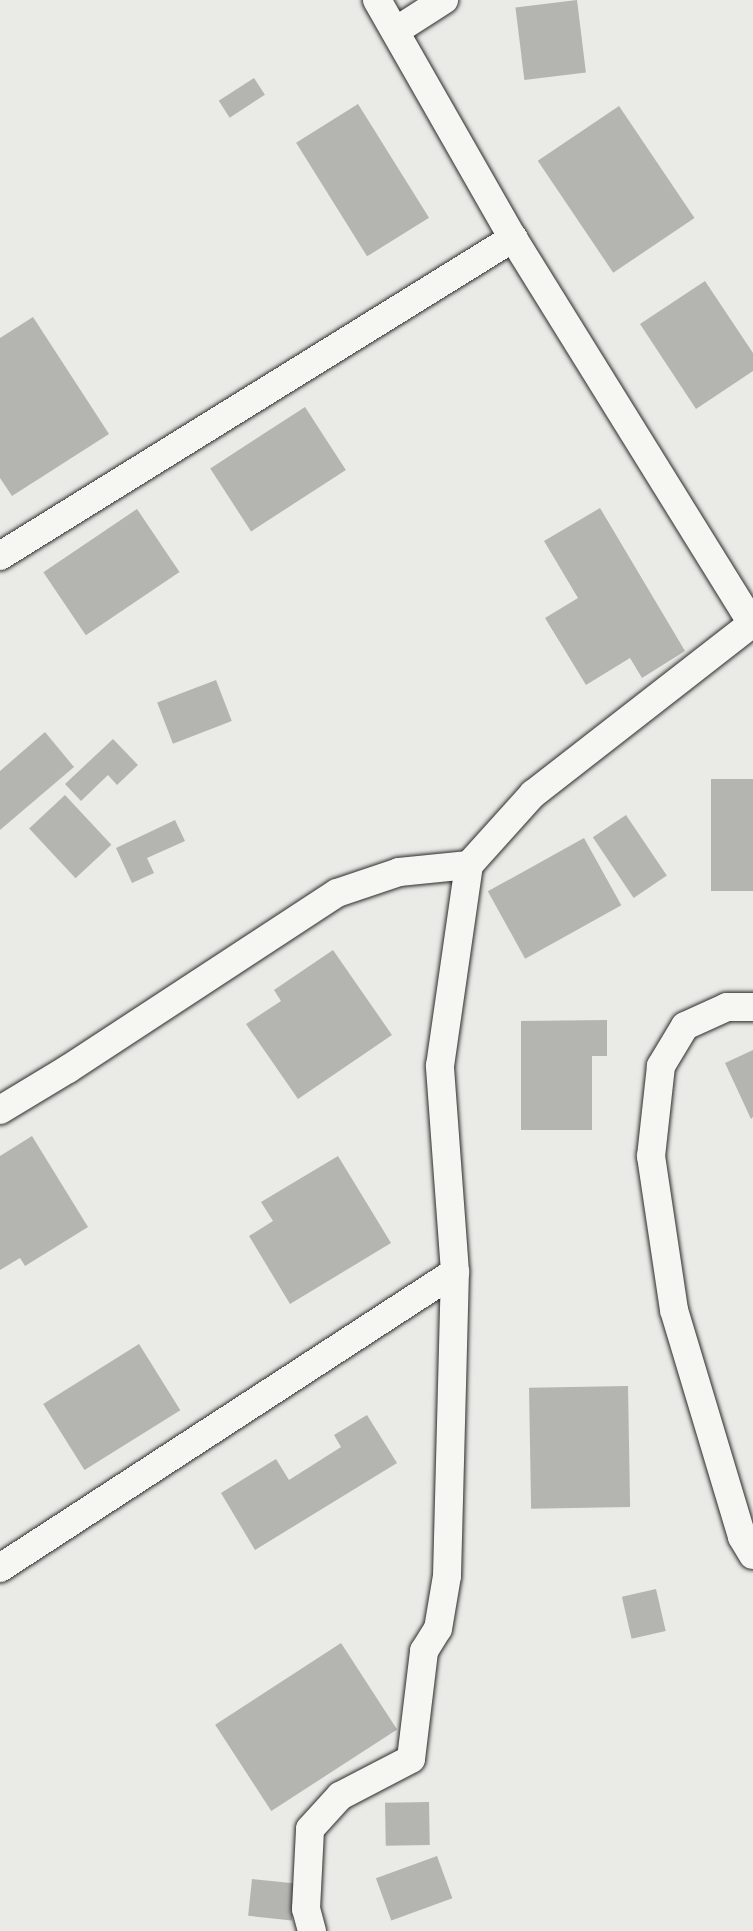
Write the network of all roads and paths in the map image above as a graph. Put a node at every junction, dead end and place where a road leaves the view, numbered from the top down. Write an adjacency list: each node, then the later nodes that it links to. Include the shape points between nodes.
1 (377, 0): 3 (street)
2 (444, 0): 3 (street)
3 (397, 30): 4 (street)
4 (513, 238): 5 (street); 6 (street)
5 (0, 556)
6 (752, 623): 7 (street, via 533,794)
7 (469, 865): 9 (street, via 399,872 337,893); 10 (street, via 440,1066)
8 (753, 1007): 11 (street, via 727,1007 685,1026 661,1066 651,1156 674,1310 742,1537)
9 (0, 1110)
10 (455, 1272): 12 (street); 13 (street, via 447,1576 438,1629 424,1651 411,1759 340,1796 310,1829 306,1909)
11 (753, 1555)
12 (0, 1568)
13 (312, 1931)

